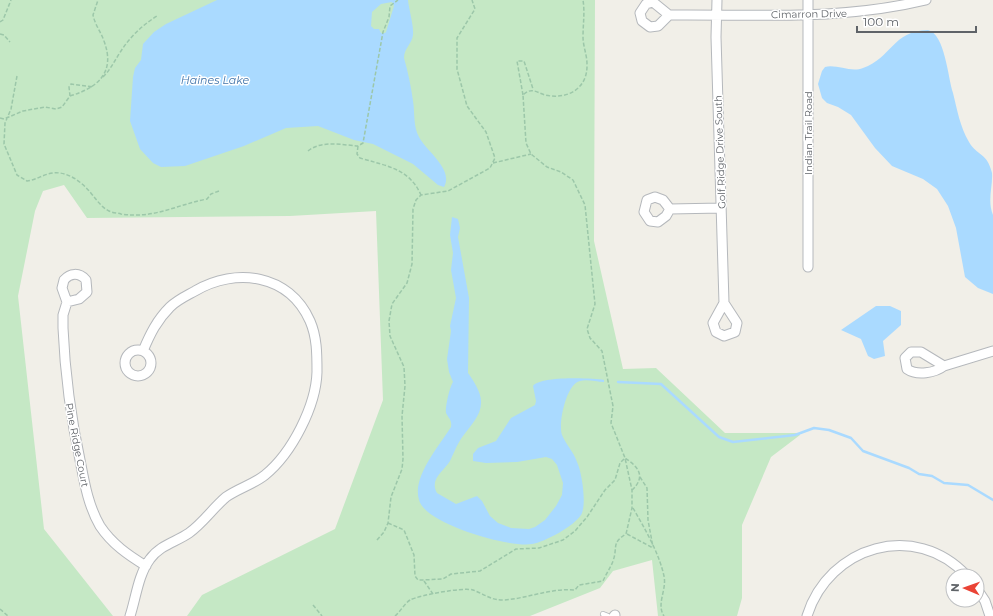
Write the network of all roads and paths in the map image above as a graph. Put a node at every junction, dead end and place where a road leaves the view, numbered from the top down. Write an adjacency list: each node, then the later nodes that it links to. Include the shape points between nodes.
1 (11, 0): 13 (path)
2 (98, 0): 17 (path, via 93,15 107,52)
3 (398, 0): 26 (path, via 390,6 363,143)
4 (472, 0): 29 (path, via 475,9 457,38 457,69 467,106 486,132 493,152)
5 (583, 0): 19 (path, via 583,38 588,66 582,86 572,94 561,96 546,95)
6 (717, 0): 9 (street, Golf Ridge Drive South)
7 (808, 0): 11 (street, Indian Trail Road)
8 (926, 0): 11 (street, Cimarron Drive, via 866,12)
9 (716, 14): 10 (street, Cimarron Drive); 11 (street, Cimarron Drive); 32 (street, Golf Ridge Drive South)
10 (670, 15)
11 (808, 15): 34 (street, Indian Trail Road)
12 (157, 16): 17 (path, via 130,38)
13 (0, 22)
14 (0, 34): 15 (path)
15 (10, 42)
16 (16, 76): 23 (path)
17 (103, 77): 18 (path)
18 (94, 87): 21 (path); 21 (path, via 71,84)
19 (534, 90): 20 (path, via 528,90); 20 (path, via 524,61 516,61)
20 (523, 95): 28 (path, via 526,143)
21 (70, 96): 23 (path, via 62,107 23,111)
22 (0, 118): 23 (path)
23 (8, 118): 24 (path)
24 (4, 137): 25 (path); 30 (path, via 4,144 17,175 22,179 27,181 59,173 69,175 82,183 99,204 110,212 147,215 163,212 208,199 211,194)
25 (0, 138)
26 (358, 146): 27 (path, via 330,144); 31 (path, via 357,154 360,158 402,171 410,177)
27 (308, 151)
28 (531, 154): 29 (path); 40 (path, via 547,167 573,180 585,205 595,304 587,329 590,338 602,351 613,406 611,423)
29 (493, 163): 31 (path, via 490,168 448,191)
30 (219, 191)
31 (421, 195): 44 (path, via 413,209 412,264 407,283 392,304 389,321 390,336 404,367 405,386 402,469 391,497)
32 (721, 208): 33 (street); 36 (street, Golf Ridge Drive South)
33 (670, 209)
34 (808, 267)
35 (67, 302): 48 (street, Pine Ridge Court, via 63,328 67,393 91,508 109,538 128,555)
36 (724, 303)
37 (143, 351): 48 (street, via 156,324 177,301 216,281 242,276 273,283 300,305 313,330 317,356 316,384 308,412 298,432 275,465 264,476 226,498 190,532 161,548)
38 (993, 351): 39 (street)
39 (944, 366)
40 (625, 458): 41 (path, via 637,466); 42 (path); 50 (path, via 620,464 615,480 587,517 563,540 539,548 516,549 480,571 451,574 443,579)
41 (640, 476): 42 (path); 47 (path, via 647,488 648,520)
42 (632, 490): 43 (path)
43 (632, 508): 45 (path); 47 (path)
44 (388, 523): 46 (path); 50 (path, via 404,530 414,555 415,576 418,580)
45 (626, 534): 47 (path); 51 (path, via 615,544 613,560 603,581 579,585 575,590 561,589 504,600 494,600 472,590)
46 (377, 540)
47 (653, 548): 61 (path, via 659,558 664,578 661,604)
48 (146, 566): 57 (street)
49 (959, 568): 62 (street, via 932,552 909,546 876,549 854,557 835,571 818,592)
50 (423, 580): 51 (path)
51 (433, 594): 59 (path, via 408,601)
52 (985, 601): 63 (street)
53 (313, 606): 58 (path)
54 (0, 609): 56 (path)
55 (602, 614): 60 (lane)
56 (8, 616)
57 (130, 616)
58 (322, 616)
59 (395, 616)
60 (612, 616)
61 (664, 616)
62 (807, 616)
63 (990, 616)

